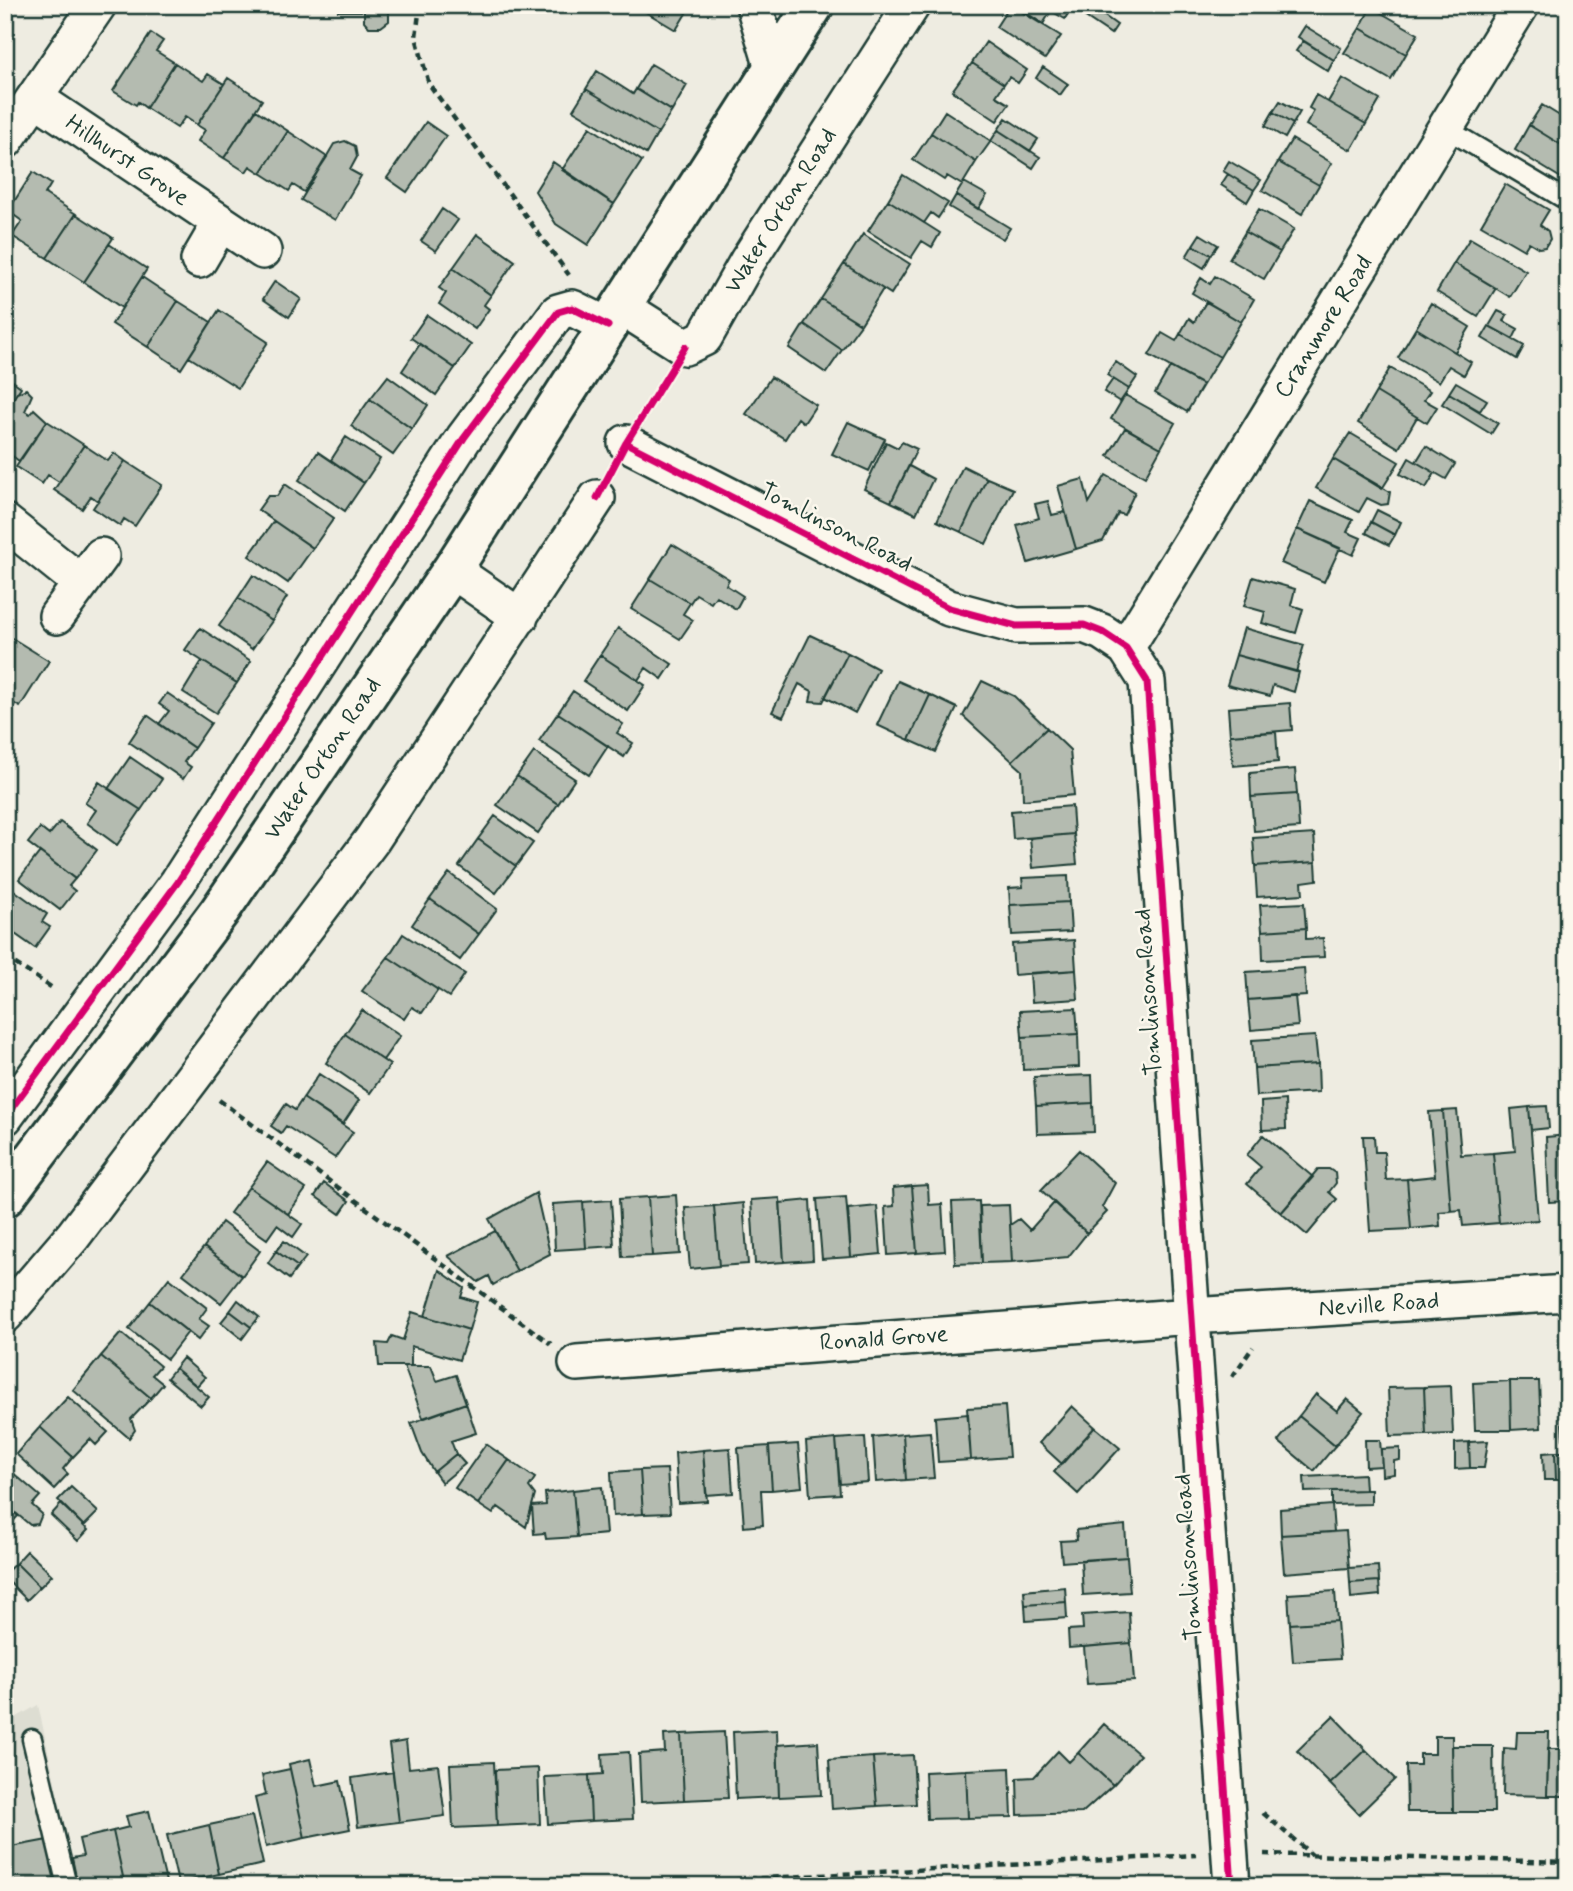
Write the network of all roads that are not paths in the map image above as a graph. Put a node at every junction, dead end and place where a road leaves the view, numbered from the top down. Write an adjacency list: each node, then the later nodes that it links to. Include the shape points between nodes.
1 (98, 5): 7 (street)
2 (754, 5): 6 (street)
3 (814, 5): 6 (main road, Water Orton Road)
4 (912, 5): 14 (street, Water Orton Road, via 747,262 704,338 685,346)
5 (1521, 5): 8 (street, Cranmore Road)
6 (773, 68): 14 (main road, Water Orton Road)
7 (34, 98): 9 (street); 11 (street, Hillhurst Grove)
8 (1445, 128): 10 (lane); 21 (street, Cranmore Road)
9 (5, 141)
10 (1568, 201)
11 (220, 224): 12 (street, Hillhurst Grove); 13 (street)
12 (263, 251)
13 (198, 260)
14 (615, 317): 18 (main road, Water Orton Road); 22 (street, via 572,308 558,312 464,438)
15 (626, 443): 21 (street, Tomlinson Road, via 949,608 1016,626 1084,625)
16 (597, 498): 20 (street)
17 (5, 522): 19 (street, via 91,570)
18 (452, 570): 20 (street); 23 (main road, Water Orton Road)
19 (57, 616)
20 (520, 617): 27 (street, via 372,841 73,1236)
21 (1126, 648): 28 (street, Tomlinson Road, via 1147,681)
22 (178, 882): 23 (street); 24 (street)
23 (219, 912): 25 (main road, Water Orton Road)
24 (5, 1117)
25 (5, 1197)
26 (1568, 1293): 28 (street, Neville Road)
27 (5, 1315)
28 (1191, 1316): 29 (street, Ronald Grove); 31 (street, Tomlinson Road)
29 (577, 1363)
30 (32, 1739): 32 (lane)
31 (1231, 1869)
32 (67, 1886)

